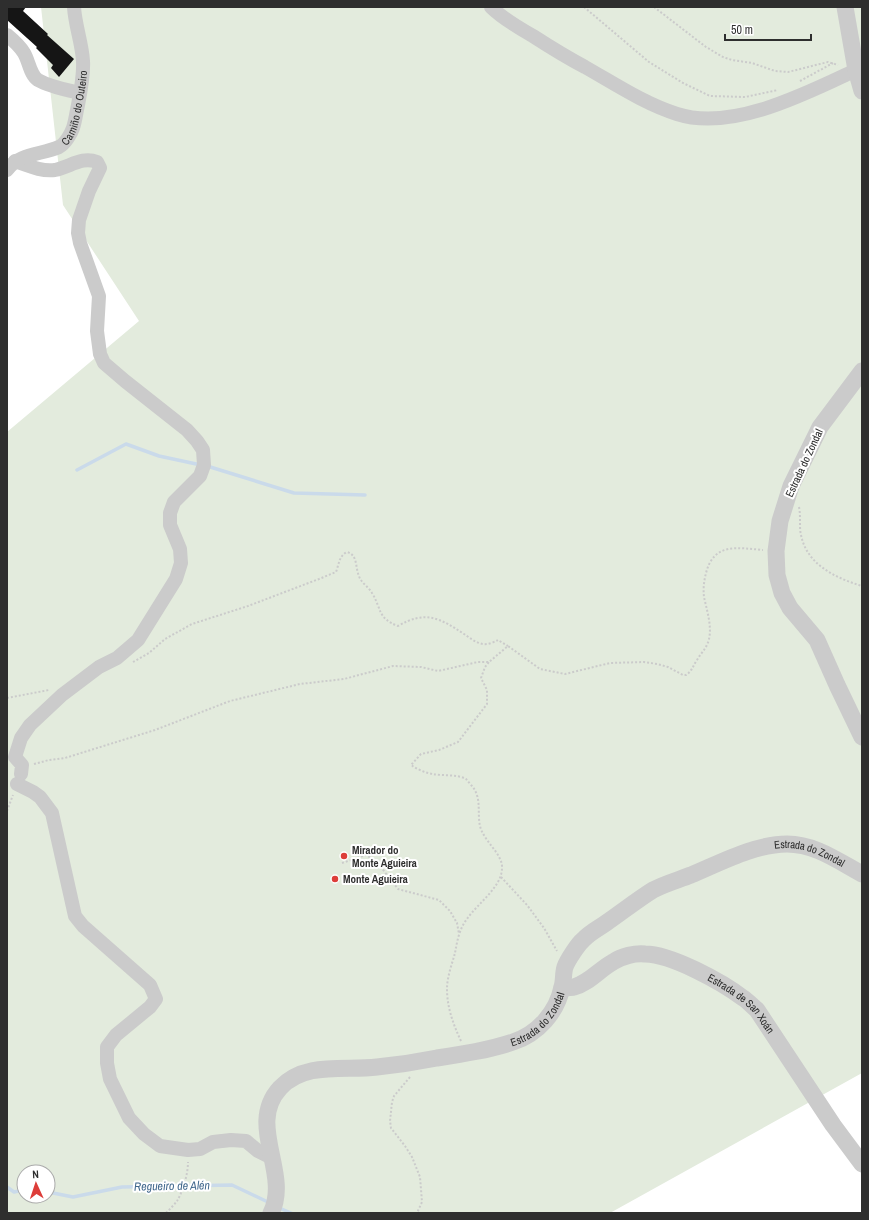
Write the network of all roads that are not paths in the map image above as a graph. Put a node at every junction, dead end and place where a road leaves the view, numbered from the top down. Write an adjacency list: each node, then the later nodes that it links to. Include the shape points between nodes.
1 (74, 7): 7 (street, Camiño do Outeiro, via 83,62)
2 (491, 7): 5 (street, via 511,23 567,57 658,107 694,118 734,117 768,108)
3 (845, 7): 5 (street)
4 (7, 35): 7 (street, via 22,49 38,80)
5 (856, 70): 6 (street)
6 (862, 91)
7 (80, 93): 8 (street, Camiño do Outeiro, via 73,128 61,146 24,157)
8 (11, 165): 13 (street, via 53,170 80,161 97,162 100,168 79,220 78,233 99,296 97,332 100,354 104,363 120,377 187,430 203,450 204,465 200,476 174,502 170,513 170,525 180,549 181,563 176,578 138,640 117,658 82,679 30,725 21,738 15,757 20,774 52,813 75,916 150,985 156,999 116,1035 107,1047 110,1079 129,1118 160,1146 188,1150 200,1149 213,1142 246,1141)
9 (862, 371): 10 (street, Estrada do Zondal, via 820,427 790,486 780,521 776,551 777,575 782,593 790,608 817,640)
10 (862, 737)
11 (862, 874): 12 (street, Estrada do Zondal, via 817,849 787,844 750,851 654,890 583,940 565,966)
12 (562, 988): 13 (street, Estrada do Zondal, via 555,1008 541,1025 530,1036 513,1042 467,1054 375,1068 319,1069 290,1079 279,1089 268,1113 266,1126); 14 (street, Estrada de San Xoán, via 575,987 585,982 613,962 628,956 646,954 680,963 728,988 757,1010)
13 (272, 1158): 15 (street, Estrada do Zondal, via 277,1190)
14 (862, 1164)
15 (271, 1213)

